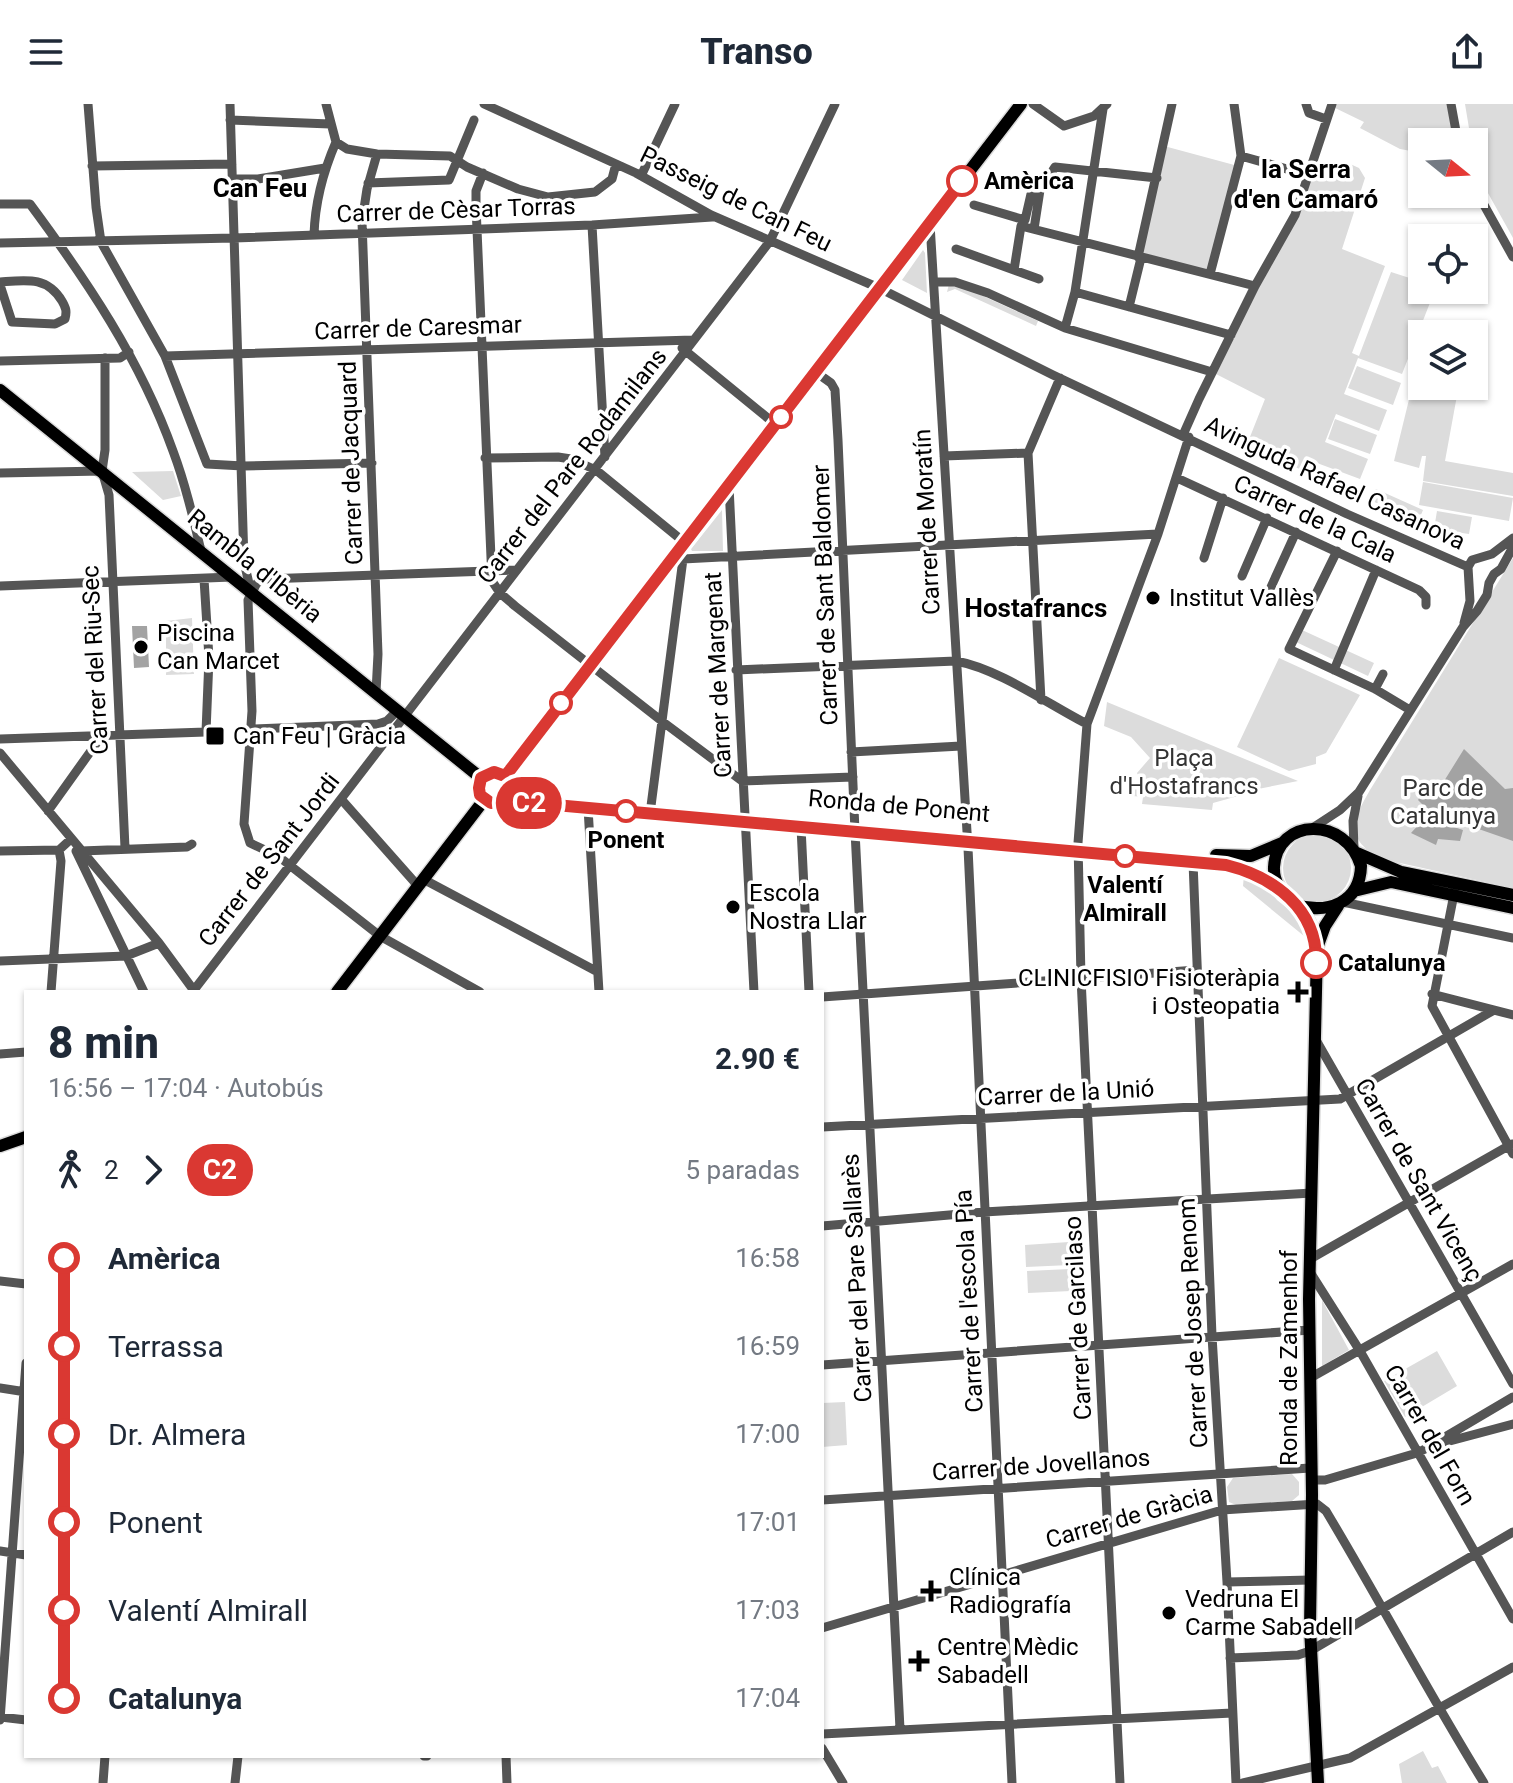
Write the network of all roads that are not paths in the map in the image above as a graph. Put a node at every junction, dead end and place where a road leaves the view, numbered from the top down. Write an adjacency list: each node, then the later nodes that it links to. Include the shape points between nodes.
1 (88, 104): 25 (street)
2 (230, 104): 16 (street)
3 (326, 104): 17 (street)
4 (482, 104): 22 (street); 24 (street, Passeig de Can Feu)
5 (675, 104): 30 (street)
6 (835, 104): 47 (street, Carrer del Pare Rodamilans)
7 (1020, 104): 40 (main road)
8 (1033, 104): 14 (street, via 1064,126 1086,120)
9 (1172, 104): 31 (street)
10 (1234, 104): 21 (street)
11 (1306, 104): 15 (street, via 1309,113)
12 (1332, 104): 15 (street, Carrer de Garcilaso)
13 (1451, 104): 18 (street)
14 (1105, 106): 27 (street)
15 (1326, 119): 29 (street, Carrer de Garcilaso)
16 (230, 120): 17 (street); 23 (street)
17 (330, 124): 19 (street)
18 (1455, 128)
19 (336, 142): 20 (street); 26 (street)
20 (377, 154): 22 (street); 33 (street, Carrer de Jacquard)
21 (1241, 156): 29 (street); 56 (street)
22 (456, 159): 28 (street); 33 (street, via 452,175 444,181)
23 (232, 164): 25 (street); 32 (street)
24 (616, 164): 28 (street, via 612,179 595,192 548,197); 30 (street, Passeig de Can Feu)
25 (92, 166): 49 (street)
26 (325, 168): 32 (street); 45 (street)
27 (1094, 170): 31 (street); 34 (street, via 1055,167); 50 (street)
28 (483, 173): 42 (street, via 476,191)
29 (1308, 175): 60 (street, Carrer de Garcilaso, via 1287,233)
30 (641, 176): 38 (street, Passeig de Can Feu)
31 (1157, 178): 54 (street)
32 (232, 179): 46 (street)
33 (368, 183): 44 (street, Carrer de Jacquard)
34 (1040, 190): 39 (street, via 1031,194); 43 (street)
35 (0, 204): 48 (street, via 30,204)
36 (974, 205): 39 (street)
37 (1486, 208): 53 (street)
38 (715, 217): 41 (street, Carrer de Cèsar Torras); 47 (street, Passeig de Can Feu)
39 (1023, 223): 43 (street); 55 (street)
40 (930, 224): 58 (street, Carrer de Moratín); 61 (main road)
41 (592, 225): 42 (street, Carrer de Cèsar Torras); 69 (street)
42 (477, 228): 44 (street, Carrer de Cèsar Torras); 70 (street)
43 (1034, 229): 50 (street)
44 (363, 233): 45 (street, Carrer de Cèsar Torras); 71 (street, Carrer de Jacquard)
45 (314, 235): 46 (street, Carrer de Cèsar Torras)
46 (234, 238): 49 (street, Carrer de Cèsar Torras); 74 (street)
47 (770, 241): 61 (street, Passeig de Can Feu); 67 (street, Carrer del Pare Rodamilans)
48 (55, 242): 49 (street, Carrer de Cèsar Torras); 51 (street, Carrer de Cèsar Torras); 73 (street, via 82,274)
49 (101, 242): 75 (street)
50 (1082, 242): 54 (street); 62 (street)
51 (0, 243)
52 (956, 249): 55 (street)
53 (1513, 257)
54 (1140, 258): 56 (street); 63 (street)
55 (1014, 270): 57 (street)
56 (1210, 274): 60 (street)
57 (1039, 279)
58 (934, 282): 64 (street, Carrer de Moratín); 65 (street, via 955,282 988,293)
59 (0, 284): 59 (street, via 12,322 55,324 65,319 66,308 45,283)
60 (1255, 286): 66 (street, Carrer de Garcilaso)
61 (879, 288): 64 (street, Passeig de Can Feu); 79 (main road)
62 (1075, 292): 63 (street); 65 (street)
63 (1129, 307): 66 (street)
64 (937, 318): 80 (street, Passeig de Can Feu); 85 (street, Carrer de Moratín)
65 (1065, 328): 78 (street)
66 (1231, 335): 78 (street, Carrer de Garcilaso)
67 (693, 340): 68 (street, Carrer de Caresmar); 72 (street, Carrer del Pare Rodamilans)
68 (672, 341): 69 (street, Carrer de Caresmar); 72 (street)
69 (599, 343): 70 (street, Carrer de Caresmar); 86 (street)
70 (480, 347): 71 (street, Carrer de Caresmar); 87 (street)
71 (367, 350): 74 (street, Carrer de Caresmar); 88 (street, Carrer de Jacquard)
72 (685, 351): 82 (street); 86 (street, Carrer del Pare Rodamilans)
73 (129, 352): 76 (street); 105 (street, via 175,453)
74 (238, 354): 75 (street, Carrer de Caresmar); 89 (street)
75 (165, 356): 89 (street, via 210,465)
76 (105, 358): 77 (street); 91 (street, Carrer del Riu-Sec)
77 (0, 361)
78 (1212, 372): 83 (street, Carrer de Garcilaso)
79 (817, 373): 82 (main road); 104 (street, Carrer de Sant Baldomer, via 835,390)
80 (1060, 378): 83 (street, Passeig de Can Feu); 84 (street)
81 (0, 390): 91 (main road, Rambla d'Ibèria)
82 (775, 424): 94 (main road)
83 (1186, 436): 93 (street, Carrer de Garcilaso); 111 (street, Avinguda Rafael Casanova)
84 (1028, 450): 85 (street); 100 (street)
85 (944, 456): 102 (street, Carrer de Moratín)
86 (605, 457): 90 (street, Carrer del Pare Rodamilans)
87 (485, 458): 90 (street, via 558,457); 114 (street)
88 (372, 463): 89 (street); 115 (street, Carrer de Jacquard)
89 (243, 466): 124 (street, via 245,574)
90 (596, 470): 101 (street); 112 (street, Carrer del Pare Rodamilans)
91 (102, 471): 92 (street); 105 (main road, Rambla d'Ibèria); 121 (street, Carrer del Riu-Sec, via 109,495)
92 (0, 473)
93 (1177, 478): 95 (street, Carrer de la Cala); 98 (street, Carrer de Garcilaso)
94 (729, 486): 101 (main road); 107 (street, Carrer de Margenat)
95 (1223, 498): 96 (street, Carrer de la Cala); 109 (street)
96 (1267, 518): 97 (street, Carrer de la Cala); 116 (street)
97 (1296, 532): 106 (street, Carrer de la Cala); 123 (street)
98 (1158, 534): 100 (street); 140 (street, Carrer de Garcilaso)
99 (1513, 538): 110 (street)
100 (1033, 541): 102 (street); 136 (street)
101 (684, 542): 108 (main road)
102 (948, 545): 104 (street); 128 (street, Carrer de Moratín)
103 (1513, 547): 118 (street)
104 (843, 550): 107 (street); 130 (street, Carrer de Sant Baldomer)
105 (201, 551): 117 (main road, Rambla d'Ibèria)
106 (1337, 551): 113 (street, Carrer de la Cala); 132 (street, via 1289,649)
107 (732, 556): 108 (street); 131 (street, Carrer de Margenat)
108 (678, 558): 129 (main road); 139 (street)
109 (1204, 558)
110 (1483, 558): 111 (street); 118 (street, via 1491,562)
111 (1468, 567): 120 (street)
112 (517, 570): 114 (street); 125 (street, Carrer del Pare Rodamilans)
113 (1376, 570): 126 (street, Carrer de la Cala, via 1419,590); 132 (street)
114 (490, 571): 115 (street); 125 (street)
115 (375, 573): 124 (street, via 265,579); 135 (street, Carrer de Jacquard)
116 (1242, 576)
117 (233, 577): 119 (street); 124 (main road, Rambla d'Ibèria)
118 (1492, 578): 120 (street, via 1481,586); 127 (street, via 1487,595)
119 (204, 579): 121 (street); 143 (street, via 206,732)
120 (1470, 580): 127 (street)
121 (112, 581): 122 (street); 143 (street, Carrer del Riu-Sec)
122 (0, 586)
123 (1271, 587)
124 (251, 592): 135 (main road, Rambla d'Ibèria); 141 (street)
125 (500, 593): 129 (street); 138 (street, Carrer del Pare Rodamilans)
126 (1426, 605)
127 (1463, 627): 137 (street)
128 (956, 661): 130 (street); 136 (street); 145 (street, Carrer de Moratín)
129 (591, 664): 139 (street); 150 (main road)
130 (847, 664): 131 (street); 146 (street, Carrer de Sant Baldomer)
131 (736, 670): 151 (street, Carrer de Margenat)
132 (1334, 670): 134 (street)
133 (1383, 674): 134 (street)
134 (1375, 689): 137 (street)
135 (376, 692): 138 (main road, Rambla d'Ibèria)
136 (1041, 700): 140 (street)
137 (1410, 710): 152 (street)
138 (402, 713): 141 (street, via 378,724); 149 (main road, Rambla d'Ibèria); 153 (street, Carrer de Sant Jordi)
139 (663, 722): 151 (street); 156 (street)
140 (1087, 724): 168 (street, Carrer de Garcilaso)
141 (251, 729): 175 (street, via 244,824 250,843)
142 (103, 734): 143 (street); 144 (street); 158 (street)
143 (119, 734): 169 (street, Carrer del Riu-Sec)
144 (0, 739)
145 (961, 746): 146 (street); 159 (street, Carrer de Moratín)
146 (851, 752): 148 (street, Carrer de Sant Baldomer)
147 (0, 753): 158 (street)
148 (853, 777): 151 (street); 163 (street, Carrer de Sant Baldomer)
149 (481, 778): 150 (main road, via 494,772); 154 (main road)
150 (508, 781): 155 (main road, via 509,795); 156 (main road, Ronda de Ponent, via 534,795)
151 (742, 781): 160 (street, Carrer de Margenat)
152 (1359, 792): 162 (street); 173 (street, via 1353,821)
153 (341, 799): 175 (street, Carrer de Sant Jordi); 176 (street)
154 (484, 800): 155 (main road); 176 (main road)
155 (501, 801): 157 (main road, Ronda de Ponent)
156 (651, 806): 160 (main road, Ronda de Ponent)
157 (588, 808): 160 (main road, Ronda de Ponent); 193 (street)
158 (48, 811): 165 (street)
159 (966, 817): 164 (street, Carrer de l'escola Pía)
160 (747, 819): 161 (main road, Ronda de Ponent); 163 (main road, Ronda de Ponent); 203 (street, Carrer de Margenat)
161 (801, 827): 163 (main road, Ronda de Ponent); 204 (street)
162 (1314, 827): 166 (main road); 173 (main road, via 1340,835)
163 (854, 828): 164 (main road, Ronda de Ponent); 205 (street, Carrer del Pare Sallarès)
164 (967, 838): 168 (main road, Ronda de Ponent); 195 (street, Carrer de l'escola Pía)
165 (71, 839): 170 (street); 172 (street); 189 (street)
166 (1282, 843): 168 (main road, Ronda de Ponent, via 1240,857); 177 (main road, via 1274,864)
167 (192, 844): 169 (street)
168 (1078, 847): 174 (main road, Ronda de Ponent); 194 (street, Carrer de Garcilaso)
169 (125, 848): 172 (street)
170 (59, 850): 171 (street); 190 (street)
171 (0, 851)
172 (81, 851): 187 (street)
173 (1355, 851): 178 (main road); 179 (main road, via 1361,873)
174 (1193, 862): 177 (main road, Ronda de Ponent, via 1245,869); 192 (street, Carrer de Josep Renom)
175 (290, 867): 185 (street); 199 (street, Carrer de Sant Jordi)
176 (420, 883): 185 (main road); 193 (street)
177 (1278, 887): 182 (main road)
178 (1455, 890): 179 (main road, via 1391,882); 180 (main road); 183 (main road); 184 (street)
179 (1354, 891): 181 (main road)
180 (1513, 895)
181 (1340, 904): 182 (main road); 184 (street); 188 (main road, Ronda de Zamenhof)
182 (1296, 905): 188 (main road, Ronda de Zamenhof, via 1307,917)
183 (1513, 908)
184 (1447, 924): 186 (street); 206 (street)
185 (380, 936): 200 (main road); 201 (street)
186 (1513, 938)
187 (159, 943): 189 (street); 198 (street)
188 (1317, 948): 210 (main road, Ronda de Zamenhof)
189 (126, 956): 190 (street); 197 (street)
190 (54, 960): 191 (street); 196 (street)
191 (0, 961)
192 (1197, 970): 194 (street); 216 (street, Carrer de Josep Renom)
193 (596, 971): 202 (street)
194 (1081, 978): 195 (street); 217 (street, Carrer de Garcilaso)
195 (974, 985): 205 (street); 218 (street, Carrer de l'escola Pía)
196 (51, 990)
197 (143, 990)
198 (194, 990)
199 (196, 990)
200 (339, 990)
201 (476, 990)
202 (599, 990)
203 (754, 990)
204 (809, 990)
205 (863, 994): 207 (street); 219 (street, Carrer del Pare Sallarès)
206 (1432, 994): 208 (street); 211 (street, via 1432,1006)
207 (824, 997)
208 (1494, 1010): 209 (street); 211 (street, Carrer de la Unió)
209 (1513, 1015)
210 (1314, 1037): 214 (street, Carrer de Sant Vicenç); 215 (main road, Ronda de Zamenhof)
211 (1448, 1037): 214 (street, Carrer de la Unió); 223 (street)
212 (24, 1052): 213 (street)
213 (0, 1054)
214 (1348, 1095): 215 (street, Carrer de la Unió); 226 (street, Carrer de Sant Vicenç)
215 (1313, 1102): 216 (street, Carrer de la Unió); 224 (main road, Ronda de Zamenhof)
216 (1203, 1106): 217 (street, Carrer de la Unió); 225 (street, Carrer de Josep Renom)
217 (1088, 1112): 218 (street, Carrer de la Unió); 227 (street, Carrer de Garcilaso)
218 (980, 1118): 219 (street, Carrer de la Unió); 228 (street, Carrer de l'escola Pía)
219 (870, 1124): 220 (street, Carrer de la Unió); 229 (street, Carrer del Pare Sallarès)
220 (824, 1127)
221 (24, 1138): 222 (main road)
222 (0, 1146)
223 (1511, 1148): 226 (street)
224 (1312, 1193): 225 (street); 231 (main road, Ronda de Zamenhof)
225 (1208, 1199): 227 (street); 237 (street, Carrer de Josep Renom)
226 (1408, 1204): 231 (street); 235 (street, Carrer de Sant Vicenç)
227 (1092, 1207): 228 (street); 238 (street, Carrer de Garcilaso)
228 (984, 1212): 229 (street); 239 (street, Carrer de l'escola Pía)
229 (876, 1221): 230 (street); 241 (street, Carrer del Pare Sallarès)
230 (824, 1226)
231 (1310, 1265): 236 (main road, Ronda de Zamenhof); 240 (street, Carrer del Forn)
232 (1512, 1266): 235 (street)
233 (0, 1281): 234 (street)
234 (24, 1284)
235 (1461, 1293): 240 (street); 244 (street, Carrer de Sant Vicenç)
236 (1310, 1330): 237 (street); 243 (main road, Ronda de Zamenhof)
237 (1212, 1336): 238 (street); 252 (street, Carrer de Josep Renom)
238 (1100, 1345): 239 (street); 254 (street, Carrer de Garcilaso)
239 (992, 1351): 241 (street); 255 (street, Carrer de l'escola Pía)
240 (1360, 1351): 243 (street); 251 (street, Carrer del Forn)
241 (881, 1360): 242 (street); 256 (street, Carrer del Pare Sallarès)
242 (824, 1365)
243 (1310, 1378): 253 (main road, Ronda de Zamenhof)
244 (1513, 1384)
245 (0, 1388): 246 (street)
246 (24, 1392)
247 (1513, 1397): 250 (street)
248 (24, 1404): 263 (street)
249 (1513, 1424): 250 (street)
250 (1431, 1446): 251 (street, Carrer de Jovellanos)
251 (1417, 1453): 253 (street, Carrer de Jovellanos, via 1325,1480); 264 (street, Carrer del Forn)
252 (1220, 1473): 253 (street, Carrer de Jovellanos); 254 (street, Carrer de Jovellanos); 259 (street, Carrer de Josep Renom)
253 (1311, 1474): 258 (main road, Ronda de Zamenhof)
254 (1106, 1481): 255 (street, Carrer de Jovellanos); 261 (street, Carrer de Garcilaso)
255 (998, 1488): 256 (street, Carrer de Jovellanos); 266 (street, Carrer de l'escola Pía)
256 (888, 1496): 257 (street, Carrer de Jovellanos); 269 (street, Carrer del Pare Sallarès)
257 (824, 1500)
258 (1311, 1503): 259 (street, Carrer de Gràcia); 267 (main road, Ronda de Zamenhof); 270 (street, via 1326,1511)
259 (1222, 1510): 261 (street, Carrer de Gràcia); 268 (street, Carrer de Josep Renom)
260 (1513, 1532): 264 (street)
261 (1109, 1543): 266 (street, Carrer de Gràcia); 279 (street, Carrer de Garcilaso)
262 (0, 1551): 263 (street)
263 (12, 1553): 265 (street); 278 (street)
264 (1475, 1553): 270 (street); 271 (street, Carrer del Forn)
265 (24, 1555)
266 (1002, 1575): 269 (street, Carrer de Gràcia); 281 (street, Carrer de l'escola Pía)
267 (1310, 1580): 268 (street); 273 (main road, Ronda de Zamenhof)
268 (1227, 1582): 274 (street, Carrer de Josep Renom)
269 (895, 1606): 272 (street, Carrer de Gràcia); 282 (street, Carrer del Pare Sallarès)
270 (1383, 1607): 273 (street); 276 (street)
271 (1513, 1619)
272 (824, 1627)
273 (1310, 1651): 274 (street); 288 (main road, Ronda de Zamenhof)
274 (1230, 1658): 277 (street, Carrer de Josep Renom)
275 (1513, 1667): 276 (street)
276 (1437, 1708): 288 (street, via 1350,1758); 298 (street)
277 (1232, 1713): 279 (street); 295 (street, Carrer de Josep Renom)
278 (0, 1718): 280 (street)
279 (1117, 1718): 281 (street); 294 (street, Carrer de Garcilaso)
280 (24, 1720)
281 (1009, 1724): 282 (street); 293 (street, Carrer de l'escola Pía)
282 (900, 1729): 283 (street)
283 (824, 1734)
284 (824, 1751): 292 (street)
285 (105, 1758): 289 (street)
286 (238, 1758): 290 (street)
287 (506, 1758): 291 (street)
288 (1317, 1768): 296 (street); 297 (main road, Ronda de Zamenhof)
289 (103, 1783)
290 (235, 1783)
291 (507, 1783)
292 (843, 1783)
293 (1012, 1783)
294 (1120, 1783)
295 (1236, 1783)
296 (1243, 1783)
297 (1318, 1783)
298 (1484, 1783)

